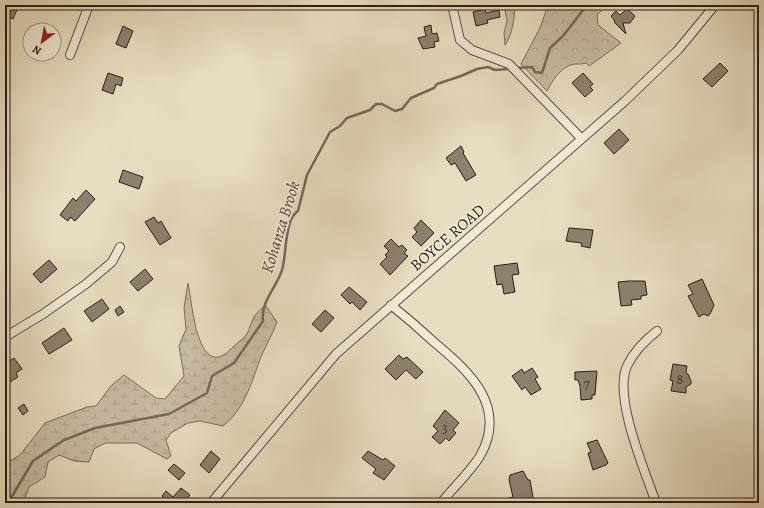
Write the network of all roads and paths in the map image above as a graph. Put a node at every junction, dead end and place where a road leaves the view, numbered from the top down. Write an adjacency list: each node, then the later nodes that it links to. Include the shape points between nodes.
1 (90, 5): 4 (street)
2 (452, 5): 5 (street, via 460,40 472,50 509,64)
3 (715, 5): 5 (street, BOYCE ROAD, via 678,50 625,101)
4 (70, 55)
5 (581, 138): 7 (street, BOYCE ROAD)
6 (120, 247): 9 (street, via 112,262 86,284)
7 (391, 305): 10 (street, BOYCE ROAD, via 336,354); 11 (street, via 465,368 480,388 491,420 480,456)
8 (657, 331): 12 (street, via 637,349 626,367 623,381 627,414)
9 (5, 337)
10 (211, 503)
11 (441, 503)
12 (656, 503)

